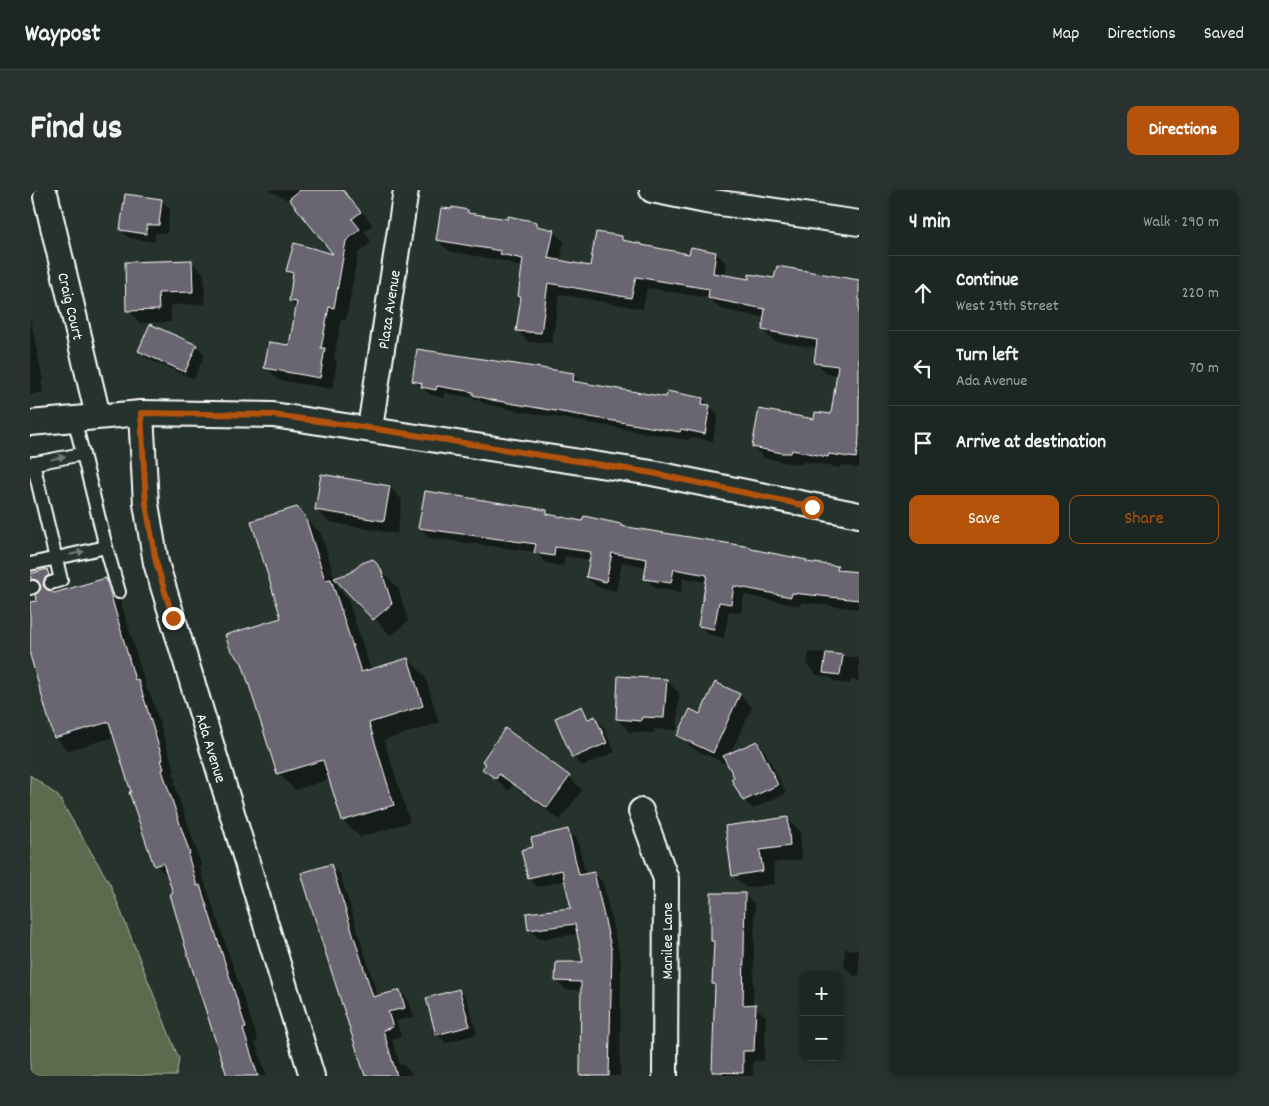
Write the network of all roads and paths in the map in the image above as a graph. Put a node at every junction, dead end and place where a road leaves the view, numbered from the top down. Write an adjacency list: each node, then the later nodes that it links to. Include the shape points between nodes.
1 (406, 190): 10 (street, Plaza Avenue)
2 (652, 190): 3 (street)
3 (708, 195): 5 (street)
4 (46, 197): 7 (street, Craig Court)
5 (859, 223)
6 (141, 413): 7 (street); 10 (street, via 273,415); 20 (street, Ada Avenue, via 146,504 156,562)
7 (98, 416): 8 (street)
8 (74, 418): 9 (street); 11 (lane)
9 (30, 423)
10 (370, 428): 13 (street, via 652,473)
11 (82, 454): 12 (lane, one-way to 11); 14 (lane)
12 (32, 463): 15 (lane)
13 (859, 515)
14 (106, 547): 15 (lane, one-way to 14); 18 (lane)
15 (54, 558): 16 (lane); 17 (lane, via 61,580)
16 (30, 564)
17 (51, 583)
18 (119, 592)
19 (641, 811): 21 (street, Manilee Lane, via 666,879)
20 (312, 1076)
21 (665, 1076)

